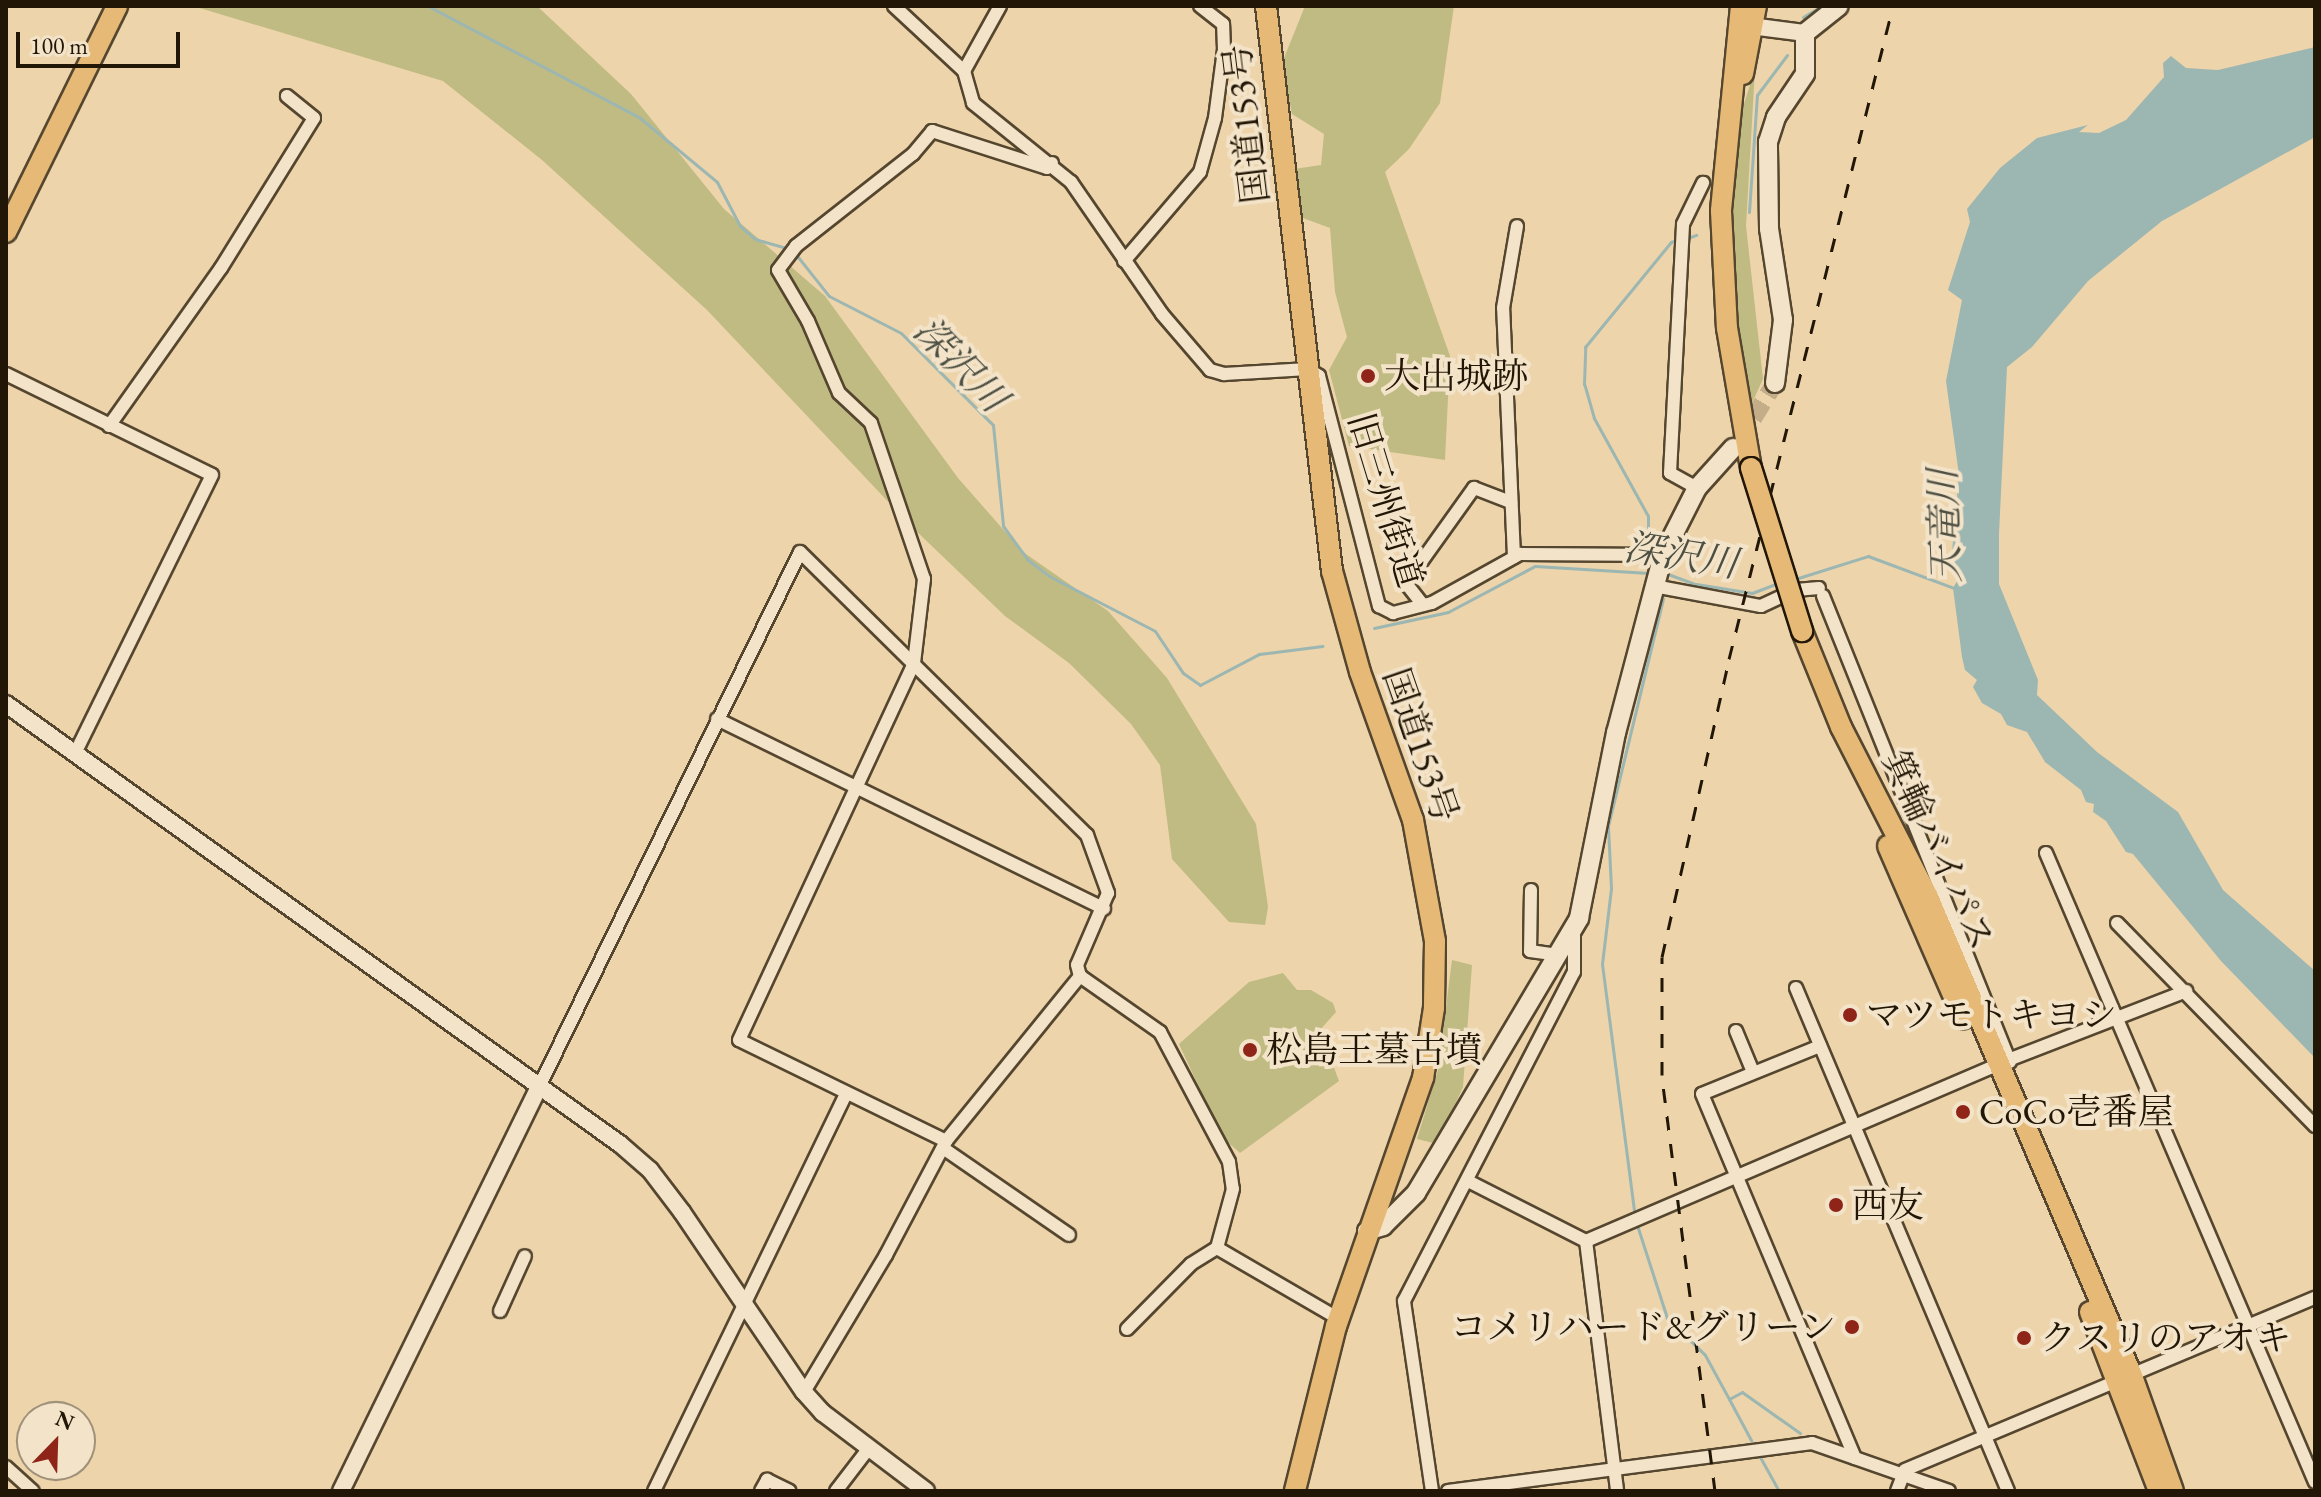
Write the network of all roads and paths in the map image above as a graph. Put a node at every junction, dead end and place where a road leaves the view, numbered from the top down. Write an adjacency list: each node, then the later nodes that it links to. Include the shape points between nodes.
1 (117, 6): 14 (main road)
2 (894, 6): 9 (street)
3 (1000, 6): 9 (street)
4 (1200, 6): 15 (street, via 1223,24 1215,118 1200,172)
5 (1266, 6): 16 (main road, 国道153号)
6 (1839, 6): 8 (main road)
7 (1746, 16): 8 (street); 44 (main road, 箕輪バイパス, bridge, via 1725,132 1723,276 1732,367 1751,468 1802,631 1841,727)
8 (1805, 33): 18 (main road, via 1805,74 1776,117 1768,142 1769,229 1783,320)
9 (964, 71): 11 (street, via 973,103)
10 (287, 96): 19 (street, via 314,118 221,268)
11 (1052, 163): 15 (street, via 1102,223); 27 (street, via 1047,168 932,131 913,154 796,246 778,270 839,393 871,423 913,533 924,579)
12 (1703, 183): 21 (street, via 1683,224 1670,458 1676,480)
13 (1517, 226): 22 (street, via 1503,308)
14 (6, 232)
15 (1124, 261): 16 (street, via 1210,370 1224,374)
16 (1308, 369): 26 (street, 旧三州街道, via 1319,376 1379,606 1393,613); 53 (main road, 国道153号, via 1332,571 1360,672 1413,820 1435,941 1434,1008 1423,1078)
17 (6, 374): 19 (street)
18 (1775, 383)
19 (109, 426): 30 (street, via 212,475)
20 (1733, 448): 21 (main road)
21 (1697, 488): 24 (main road)
22 (1511, 502): 23 (street); 26 (street, via 1474,488 1406,583)
23 (1514, 557): 24 (street, via 1544,550); 26 (street)
24 (1662, 558): 25 (main road)
25 (1655, 582): 36 (main road); 44 (street, via 1761,606 1796,590 1821,592)
26 (1427, 604)
27 (914, 663): 29 (street, via 800,552); 31 (street); 34 (street, via 1087,835 1108,893)
28 (6, 704): 30 (street)
29 (717, 719): 31 (street); 46 (street)
30 (75, 753): 46 (street)
31 (857, 791): 34 (street); 47 (street, via 739,1040)
32 (2046, 853): 41 (street)
33 (1531, 890): 37 (street, via 1530,951)
34 (1104, 909): 38 (street, via 1077,965)
35 (2117, 923): 40 (street)
36 (1574, 928): 37 (main road); 52 (street, via 1574,972)
37 (1558, 955): 53 (main road, via 1416,1193 1383,1226)
38 (1080, 976): 50 (street); 56 (street, via 1160,1032 1229,1162 1233,1189)
39 (1796, 988): 43 (street)
40 (2186, 991): 41 (street); 49 (street)
41 (2114, 1017): 44 (street); 62 (street)
42 (1736, 1031): 45 (street)
43 (1820, 1046): 45 (street); 48 (street)
44 (1998, 1065): 48 (street); 64 (main road, 箕輪バイパス)
45 (1753, 1072): 51 (street, via 1702,1094)
46 (539, 1087): 59 (street, via 650,1170); 74 (street)
47 (846, 1093): 50 (street); 59 (street)
48 (1855, 1126): 51 (street); 66 (street)
49 (2315, 1126)
50 (944, 1144): 54 (street); 65 (street)
51 (1739, 1177): 55 (street); 68 (street)
52 (1468, 1181): 55 (street); 81 (street, via 1404,1301)
53 (1367, 1231): 61 (main road, 国道153号)
54 (1069, 1235)
55 (1586, 1241): 70 (street)
56 (1217, 1248): 61 (street); 63 (street, via 1191,1264)
57 (525, 1256): 60 (street)
58 (2315, 1298): 62 (street)
59 (743, 1303): 65 (street); 75 (street)
60 (500, 1311)
61 (1339, 1319): 80 (main road, 国道153号)
62 (2247, 1328): 64 (street); 72 (street)
63 (1127, 1329)
64 (2126, 1378): 66 (street); 86 (main road, 箕輪バイパス); 87 (main road, 箕輪バイパス)
65 (804, 1392): 67 (street)
66 (1985, 1437): 71 (street); 85 (street)
67 (869, 1448): 78 (street); 79 (street)
68 (1855, 1458): 70 (street, via 1812,1443); 71 (street)
69 (6, 1467): 73 (street)
70 (1613, 1467): 82 (street); 83 (street)
71 (1899, 1482): 84 (street)
72 (2315, 1482)
73 (33, 1491)
74 (341, 1491)
75 (654, 1491)
76 (761, 1491): 77 (street, via 767,1480)
77 (790, 1491)
78 (836, 1491)
79 (926, 1491)
80 (1295, 1491)
81 (1432, 1491)
82 (1448, 1491)
83 (1617, 1491)
84 (1949, 1491)
85 (2008, 1491)
86 (2159, 1491)
87 (2173, 1491)

